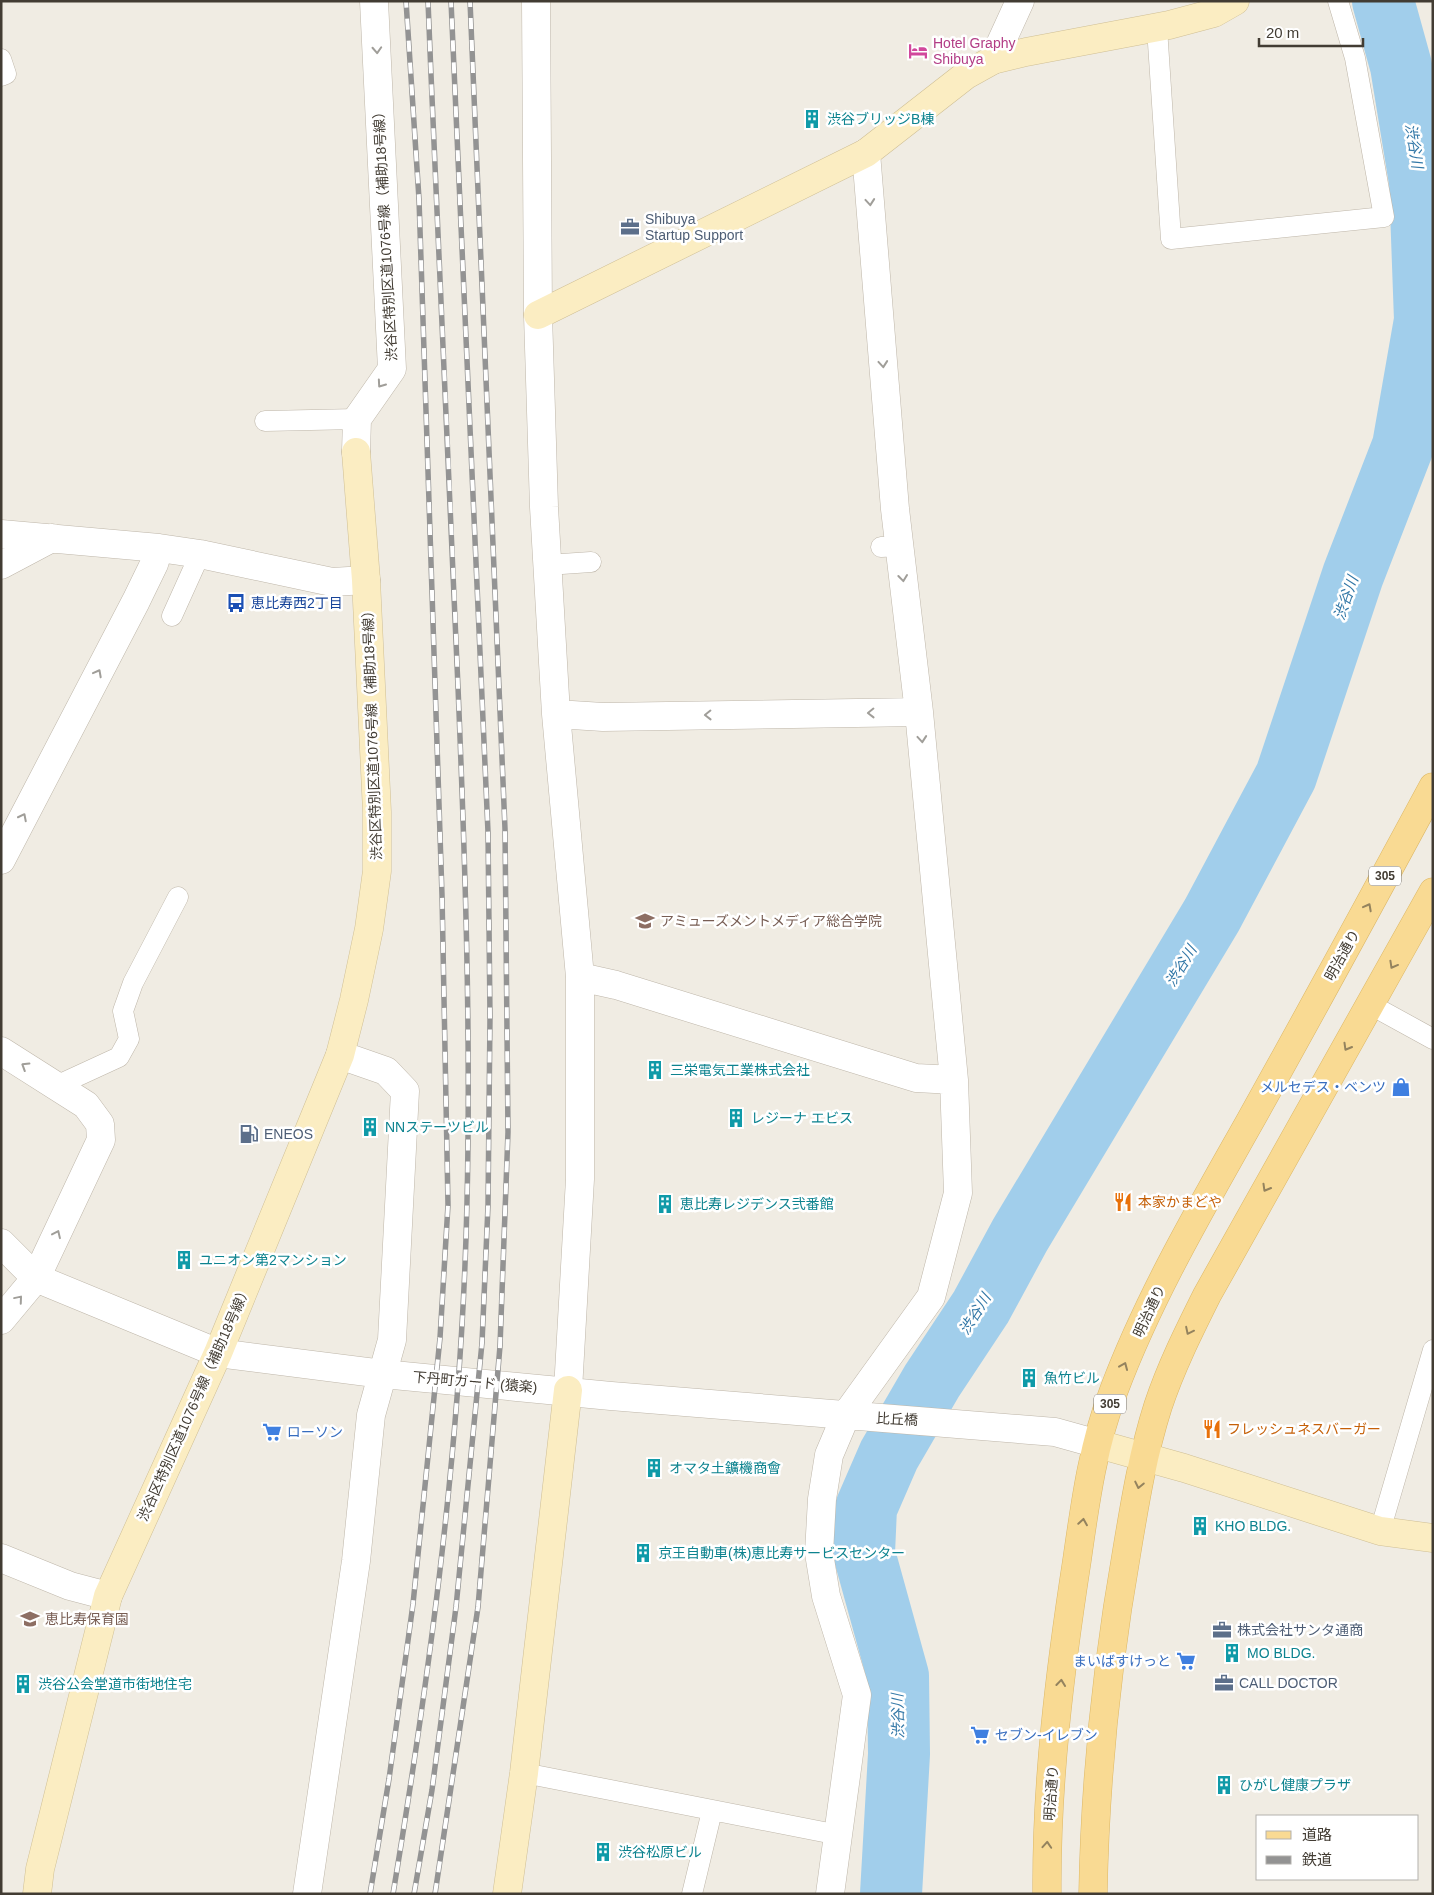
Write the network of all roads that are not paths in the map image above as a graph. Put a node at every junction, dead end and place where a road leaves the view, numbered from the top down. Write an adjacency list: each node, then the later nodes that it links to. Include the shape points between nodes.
1 (374, 1): 12 (street, 渋谷区特別区道1076号線（補助18号線）, one-way to 12, via 392,369)
2 (536, 1): 11 (street)
3 (1020, 1): 8 (street)
4 (1235, 1): 6 (street, via 1214,13)
5 (1338, 1): 6 (lane, via 1355,58 1384,217 1171,239)
6 (1157, 28): 8 (street)
7 (1, 59): 9 (lane, via 6,74)
8 (993, 60): 10 (street, via 966,75)
9 (1, 76)
10 (866, 153): 11 (street); 23 (street, one-way to 23, via 890,547)
11 (538, 315): 20 (street)
12 (357, 419): 13 (lane); 21 (street, 渋谷区特別区道1076号線（補助18号線）, via 356,452)
13 (265, 421)
14 (1, 534): 15 (street)
15 (54, 538): 16 (street); 19 (street)
16 (159, 548): 17 (street); 26 (street, one-way to 16, via 136,600)
17 (200, 554): 21 (street, via 332,582); 22 (lane)
18 (591, 562): 20 (lane)
19 (1, 565)
20 (547, 565): 24 (street)
21 (366, 580): 33 (street, 渋谷区特別区道1076号線（補助18号線）, via 377,871 369,929)
22 (172, 616)
23 (919, 712): 24 (street, one-way to 24); 34 (street, one-way to 34)
24 (556, 714): 29 (street)
25 (1433, 787): 44 (main road, 明治通り / 305, one-way to 25, via 1113,1392 1169,1268)
26 (1, 860)
27 (1433, 892): 30 (main road, one-way to 30)
28 (178, 897): 35 (lane, via 133,983 123,1011 130,1039 119,1057)
29 (580, 976): 34 (street, via 916,1078); 42 (street, via 580,1179)
30 (1371, 1005): 31 (lane); 45 (main road, one-way to 45, via 1207,1295 1158,1406)
31 (1433, 1039)
32 (1, 1051): 35 (street, one-way to 32)
33 (340, 1055): 40 (street, 渋谷区特別区道1076号線（補助18号線）); 41 (street, via 386,1071 405,1091 392,1340)
34 (954, 1080): 43 (street, via 958,1193 931,1297)
35 (56, 1086): 37 (street, one-way to 35, via 101,1140 100,1124 86,1105)
36 (1, 1243): 37 (street)
37 (36, 1278): 38 (street, one-way to 37); 40 (street, 下丹町ガード (猿楽))
38 (1, 1320)
39 (1433, 1350): 46 (lane)
40 (218, 1353): 41 (street, 下丹町ガード (猿楽)); 49 (street, 渋谷区特別区道1076号線（補助18号線）)
41 (383, 1374): 42 (street, 下丹町ガード (猿楽)); 54 (street, via 371,1415 356,1561)
42 (568, 1390): 43 (street, 下丹町ガード (猿楽)); 50 (street)
43 (857, 1416): 44 (street, 比丘橋, via 1055,1432); 52 (street, via 829,1455 819,1553 826,1596 857,1695)
44 (1098, 1444): 45 (street); 58 (main road, 明治通り / 305, one-way to 44, via 1046,1853 1069,1610)
45 (1145, 1458): 46 (street); 59 (main road, one-way to 59, via 1115,1617 1102,1733)
46 (1380, 1531): 47 (street)
47 (1433, 1538)
48 (1, 1558): 49 (street, via 70,1586)
49 (108, 1596): 53 (street, 渋谷区特別区道1076号線（補助18号線）, via 40,1869)
50 (524, 1773): 51 (lane); 55 (street)
51 (712, 1811): 52 (lane); 56 (lane)
52 (839, 1835): 57 (street)
53 (37, 1894)
54 (306, 1894)
55 (507, 1894)
56 (692, 1894)
57 (830, 1894)
58 (1047, 1894)
59 (1093, 1894)

